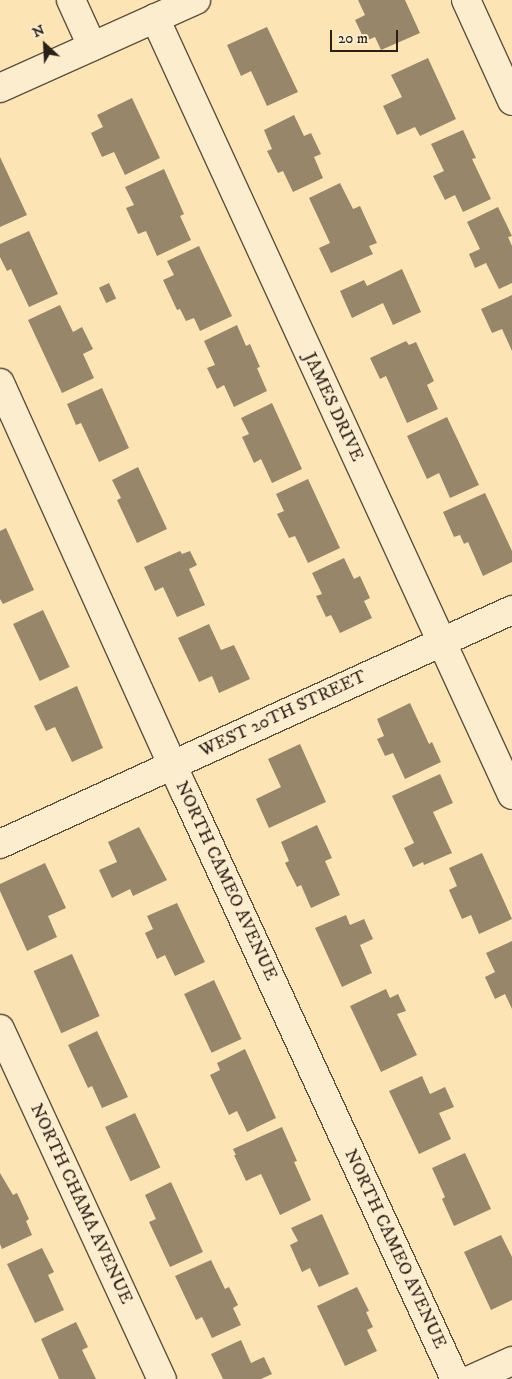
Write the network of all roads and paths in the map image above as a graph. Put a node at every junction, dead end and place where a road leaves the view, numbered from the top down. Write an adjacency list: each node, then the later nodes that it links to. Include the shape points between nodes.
1 (70, 0): 5 (street)
2 (196, 0): 4 (street)
3 (466, 0): 7 (street)
4 (156, 18): 5 (street); 10 (street, JAMES DRIVE)
5 (92, 46): 6 (street)
6 (0, 88)
7 (512, 101)
8 (0, 382): 11 (street, NORTH CAMEO AVENUE)
9 (512, 610): 10 (street, WEST 20TH STREET)
10 (441, 642): 11 (street, WEST 20TH STREET); 12 (street, JAMES DRIVE)
11 (173, 765): 13 (street, WEST 20TH STREET); 17 (street, NORTH CAMEO AVENUE)
12 (512, 795)
13 (0, 844)
14 (0, 1029): 16 (street, NORTH CHAMA AVENUE)
15 (512, 1361): 18 (street)
16 (162, 1379)
17 (455, 1379)
18 (472, 1379)

